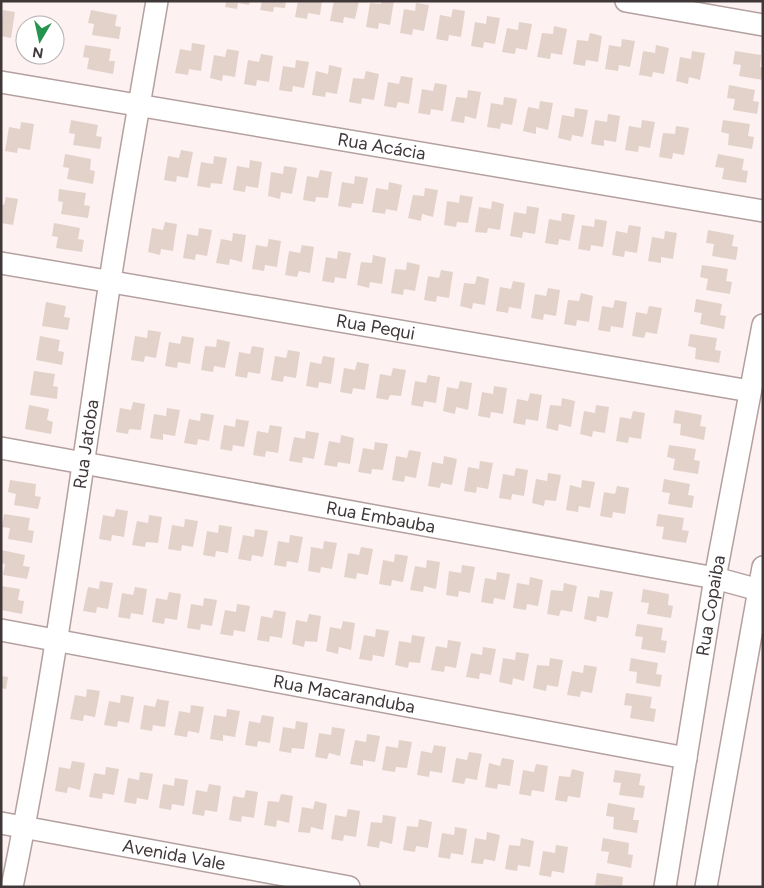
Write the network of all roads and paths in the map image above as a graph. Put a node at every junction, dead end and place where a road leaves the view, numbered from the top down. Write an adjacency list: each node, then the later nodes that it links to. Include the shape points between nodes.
1 (157, 1): 5 (street, Rua Jatoba)
2 (626, 1): 3 (street)
3 (763, 25)
4 (1, 82): 5 (street, Rua Acácia)
5 (139, 106): 6 (street, Rua Acácia); 8 (street, Rua Jatoba)
6 (763, 211)
7 (1, 263): 8 (street, Rua Pequi)
8 (110, 280): 10 (street, Rua Pequi); 12 (street, Rua Jatoba)
9 (763, 326): 10 (street, Rua Copaiba)
10 (750, 391): 14 (street, Rua Copaiba)
11 (1, 448): 12 (street, Rua Embauba)
12 (84, 463): 14 (street, Rua Embauba); 17 (street, Rua Jatoba)
13 (763, 567): 15 (street)
14 (715, 578): 15 (street, Rua Embauba); 18 (street, Rua Copaiba)
15 (759, 590): 24 (street)
16 (1, 630): 17 (street, Rua Macaranduba)
17 (55, 639): 18 (street, Rua Macaranduba); 20 (street, Rua Jatoba)
18 (686, 758): 23 (street, Rua Copaiba)
19 (1, 823): 20 (street, Avenida Vale)
20 (24, 827): 21 (street, Rua Jatoba); 22 (street, Avenida Vale)
21 (12, 887)
22 (348, 887)
23 (665, 887)
24 (706, 887)

